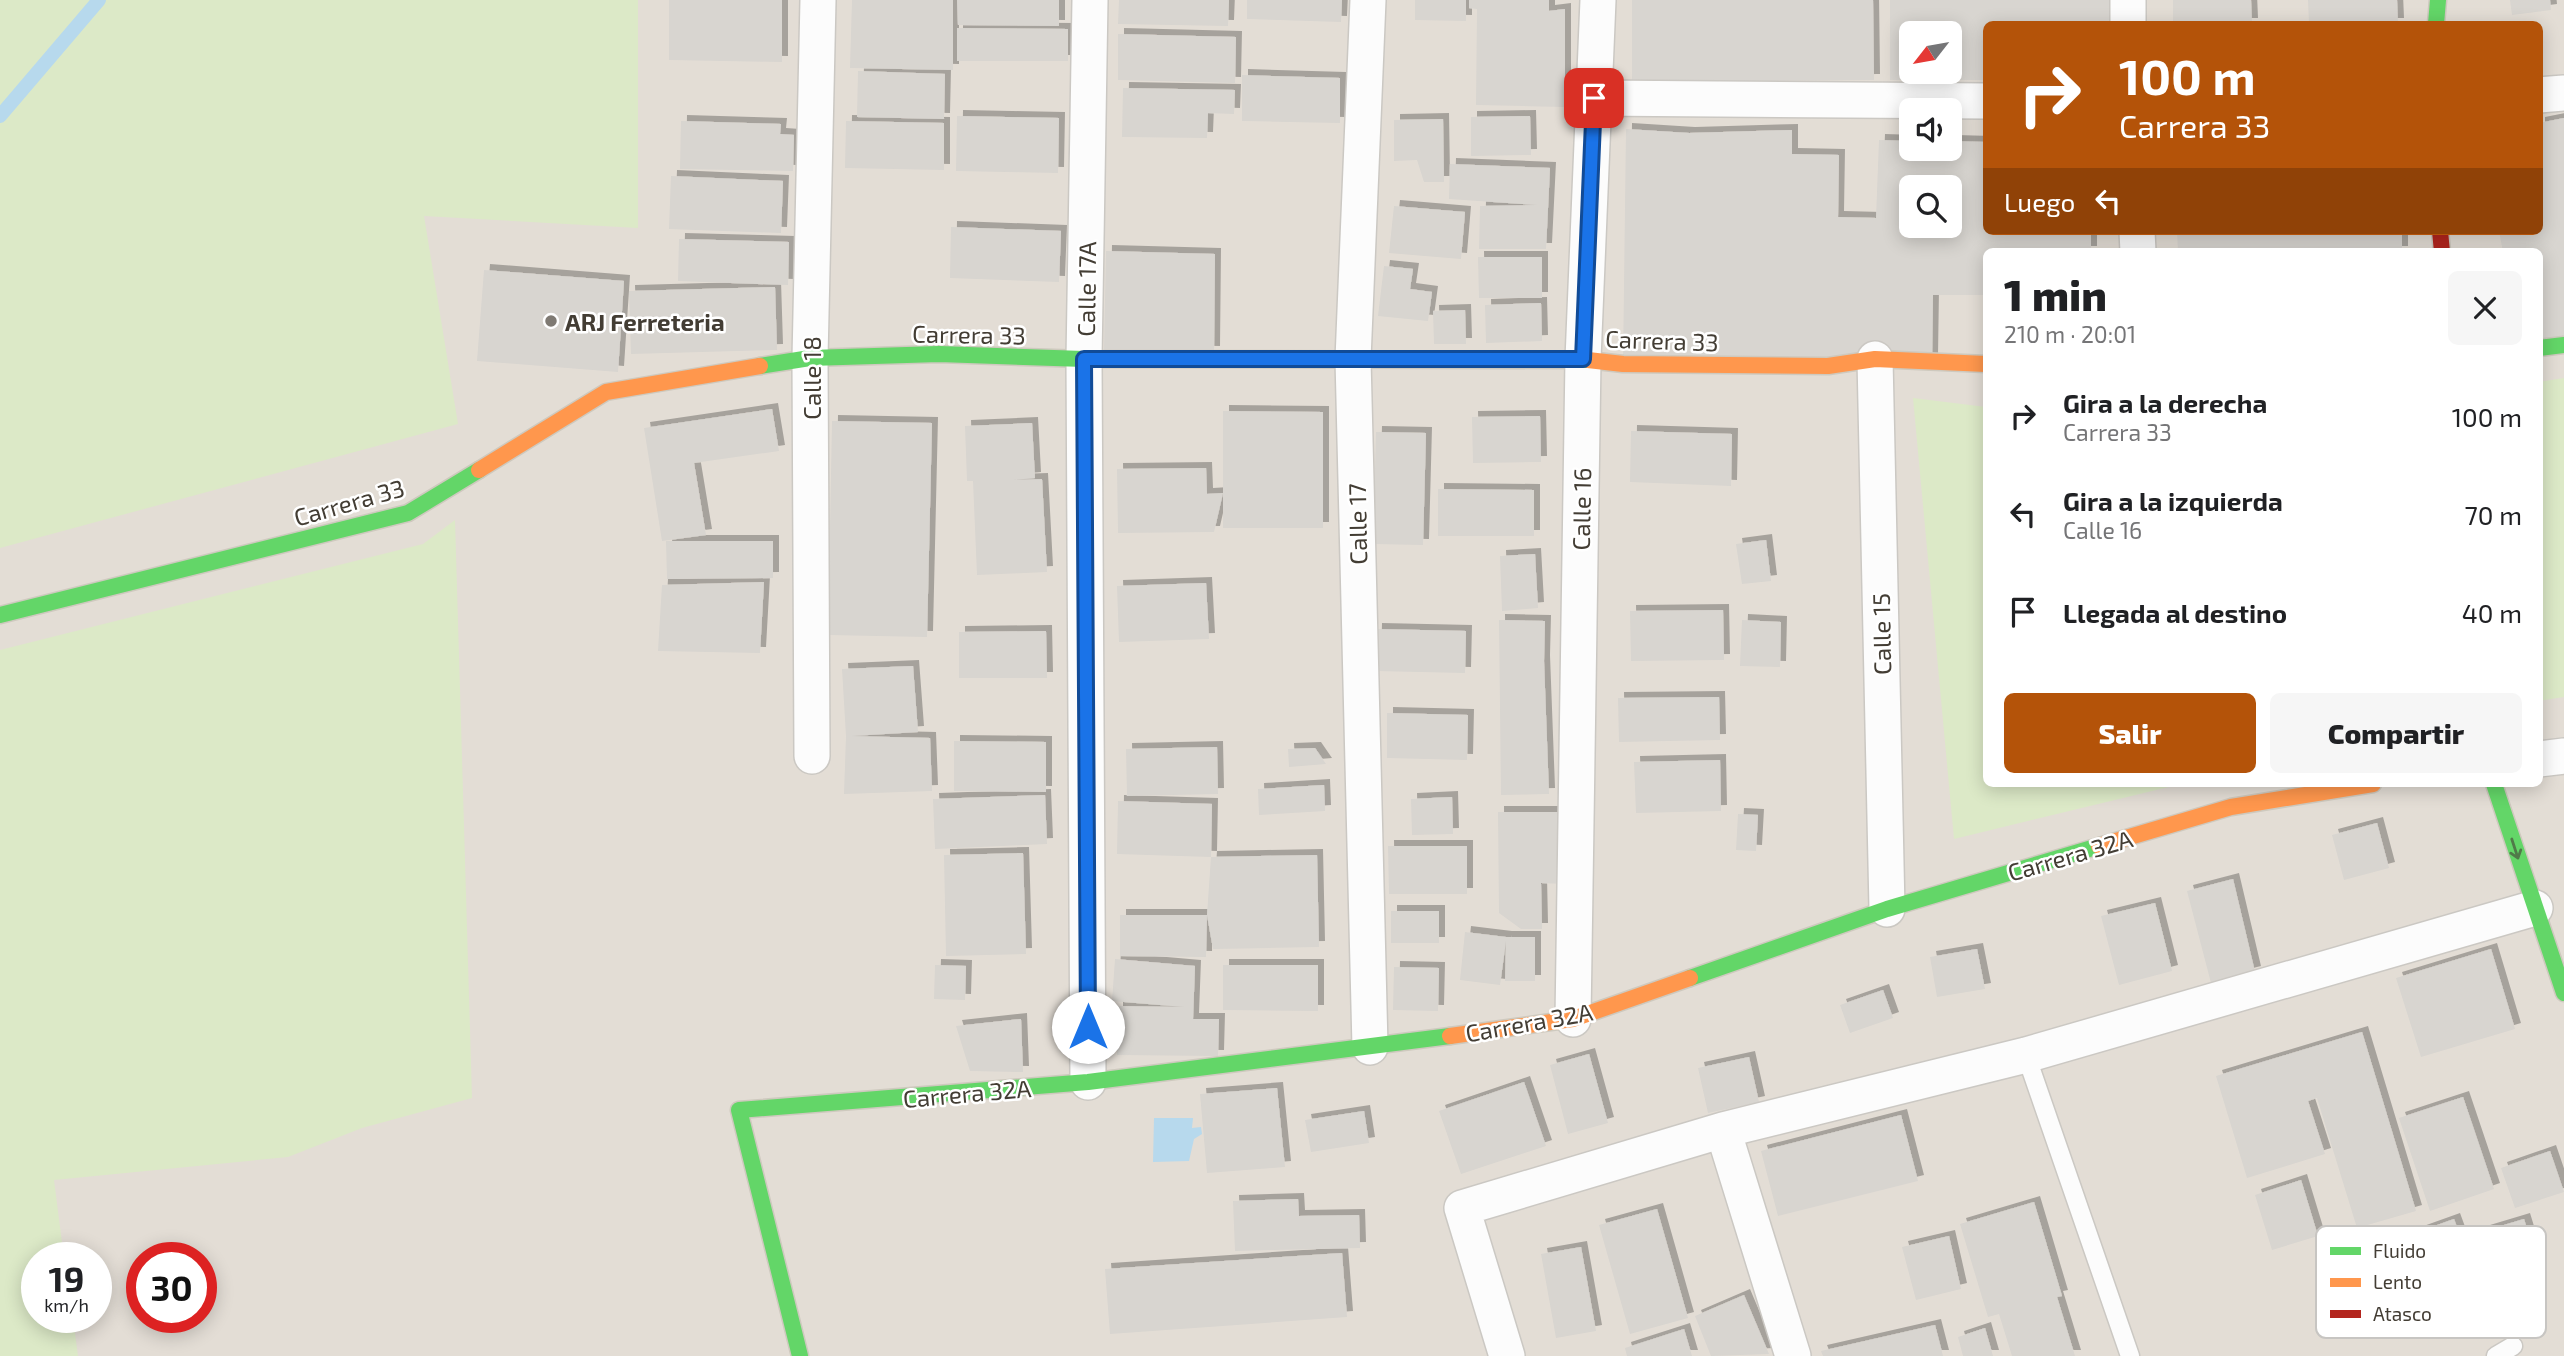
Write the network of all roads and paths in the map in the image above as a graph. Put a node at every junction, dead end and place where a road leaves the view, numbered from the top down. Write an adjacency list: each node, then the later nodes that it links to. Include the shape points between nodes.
1 (818, 0): 15 (street, Calle 18)
2 (1090, 0): 16 (street, Calle 17A)
3 (1368, 0): 17 (street, Calle 17)
4 (1598, 0): 11 (street, Calle 16)
5 (2128, 0): 7 (street)
6 (2438, 0): 8 (street)
7 (2128, 21)
8 (2436, 21)
9 (2564, 93): 10 (street)
10 (2543, 95)
11 (1594, 98): 12 (street); 18 (street, Calle 16)
12 (1983, 101)
13 (2564, 345): 14 (street)
14 (2543, 348)
15 (810, 358): 16 (street, Carrera 33, via 939,354); 21 (street, Carrera 33, via 606,392 408,513); 22 (street, Calle 18)
16 (1084, 359): 17 (street, Carrera 33); 34 (street, Calle 17A)
17 (1353, 359): 18 (street, Carrera 33); 32 (street, Calle 17)
18 (1583, 359): 19 (street, Carrera 33, via 1623,364 1828,366); 31 (street, Calle 16)
19 (1875, 359): 20 (street, Carrera 33); 29 (street, Calle 15)
20 (1983, 364)
21 (0, 615)
22 (812, 756)
23 (2564, 756): 24 (street)
24 (2543, 759)
25 (2334, 787): 27 (street, Carrera 32A)
26 (2495, 787): 28 (street, one-way to 28)
27 (2229, 795): 29 (street, Carrera 32A)
28 (2535, 908): 30 (street); 33 (street)
29 (1886, 909): 31 (street, Carrera 32A)
30 (2564, 993)
31 (1573, 1019): 32 (street, Carrera 32A)
32 (1370, 1047): 34 (street, Carrera 32A)
33 (2026, 1055): 35 (street); 40 (lane)
34 (1088, 1083): 37 (street, Carrera 32A, via 739,1110)
35 (1723, 1130): 38 (street, via 1462,1208); 39 (street)
36 (2513, 1346): 41 (lane)
37 (800, 1356)
38 (1507, 1356)
39 (1793, 1356)
40 (2130, 1356)
41 (2496, 1356)

